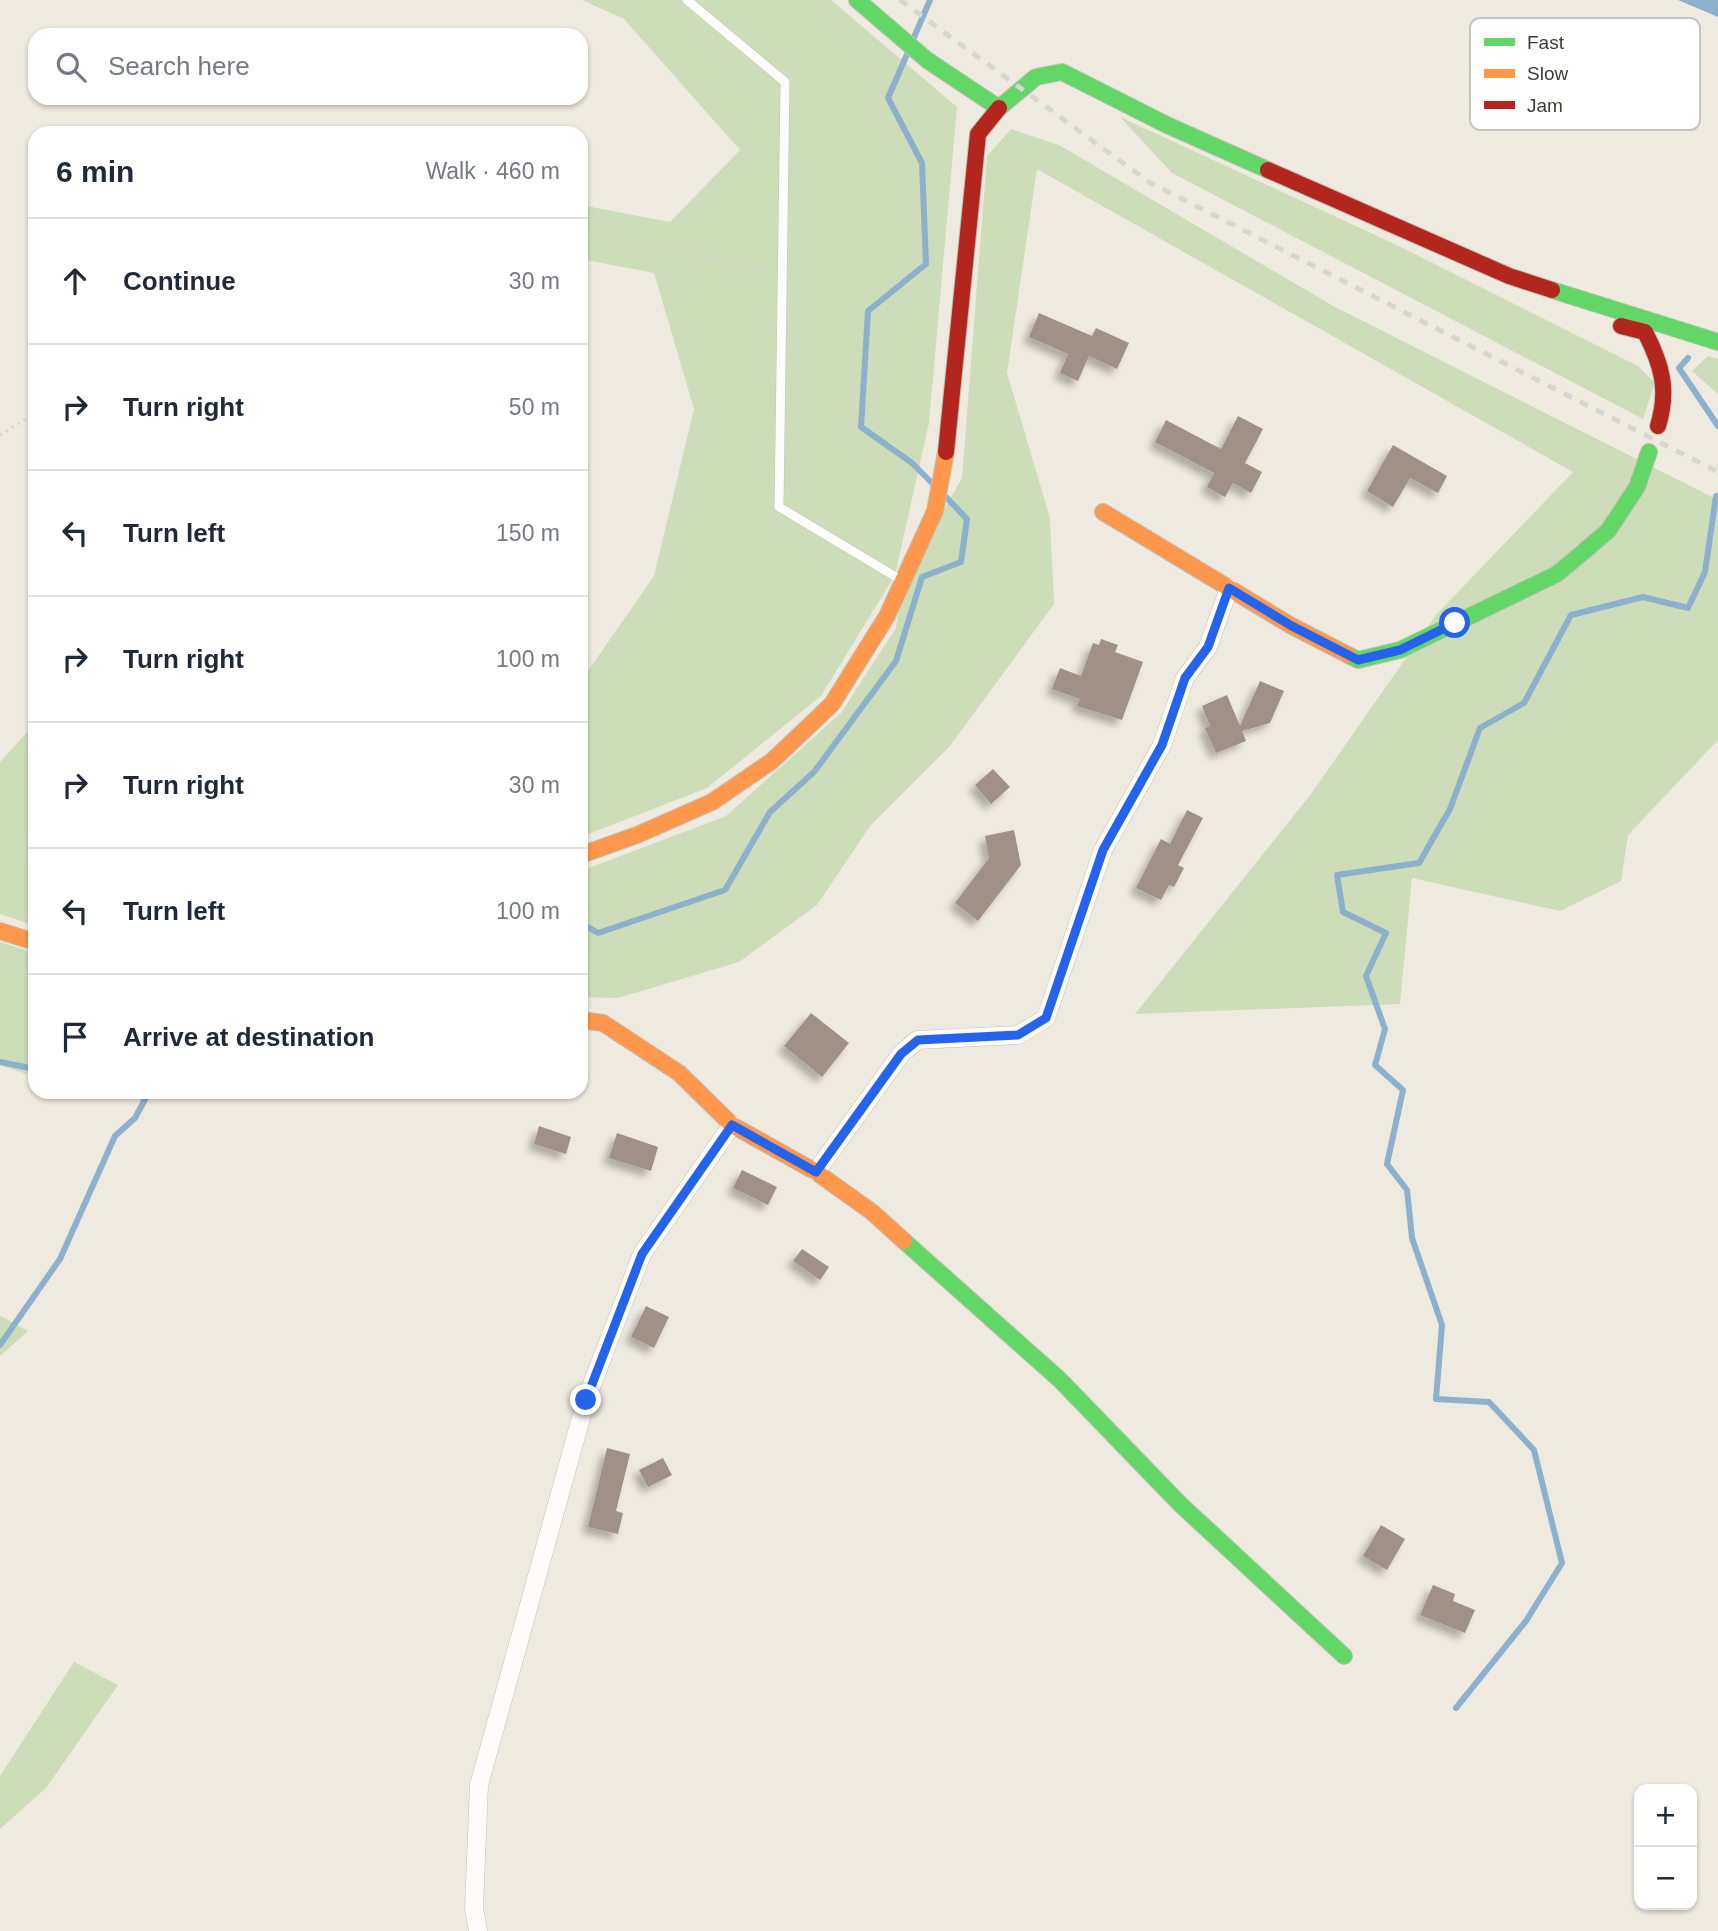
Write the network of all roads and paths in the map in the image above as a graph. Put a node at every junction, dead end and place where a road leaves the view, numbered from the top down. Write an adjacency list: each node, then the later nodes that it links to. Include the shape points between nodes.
1 (687, 0): 5 (lane, via 785,82)
2 (856, 0): 3 (street, via 928,60)
3 (999, 108): 6 (street, via 1042,73 1062,72 1167,125 1509,276); 13 (street, via 978,134 944,467 935,511)
4 (588, 233): 5 (path)
5 (782, 274): 13 (lane, via 779,506)
6 (1570, 295): 7 (street); 9 (street, via 1596,319 1646,332 1665,369)
7 (1718, 342)
8 (28, 417): 10 (path)
9 (1658, 426)
10 (0, 435)
11 (1649, 452): 14 (street, via 1637,487 1608,531 1557,574 1400,650 1358,660)
12 (1103, 512): 14 (street)
13 (903, 581): 15 (street, via 887,617 832,704 772,761 712,802)
14 (1229, 588): 20 (street, via 1208,647 1185,678 1162,745 1103,850 1046,1018 1018,1035 918,1040 901,1054)
15 (588, 852)
16 (0, 930): 17 (street)
17 (28, 940)
18 (588, 1021): 19 (street, via 603,1023 680,1073)
19 (732, 1125): 20 (street); 22 (street, via 642,1254 586,1400 480,1785 474,1908)
20 (816, 1172): 21 (street, via 872,1212 1060,1380 1180,1504)
21 (1344, 1656)
22 (478, 1931)

